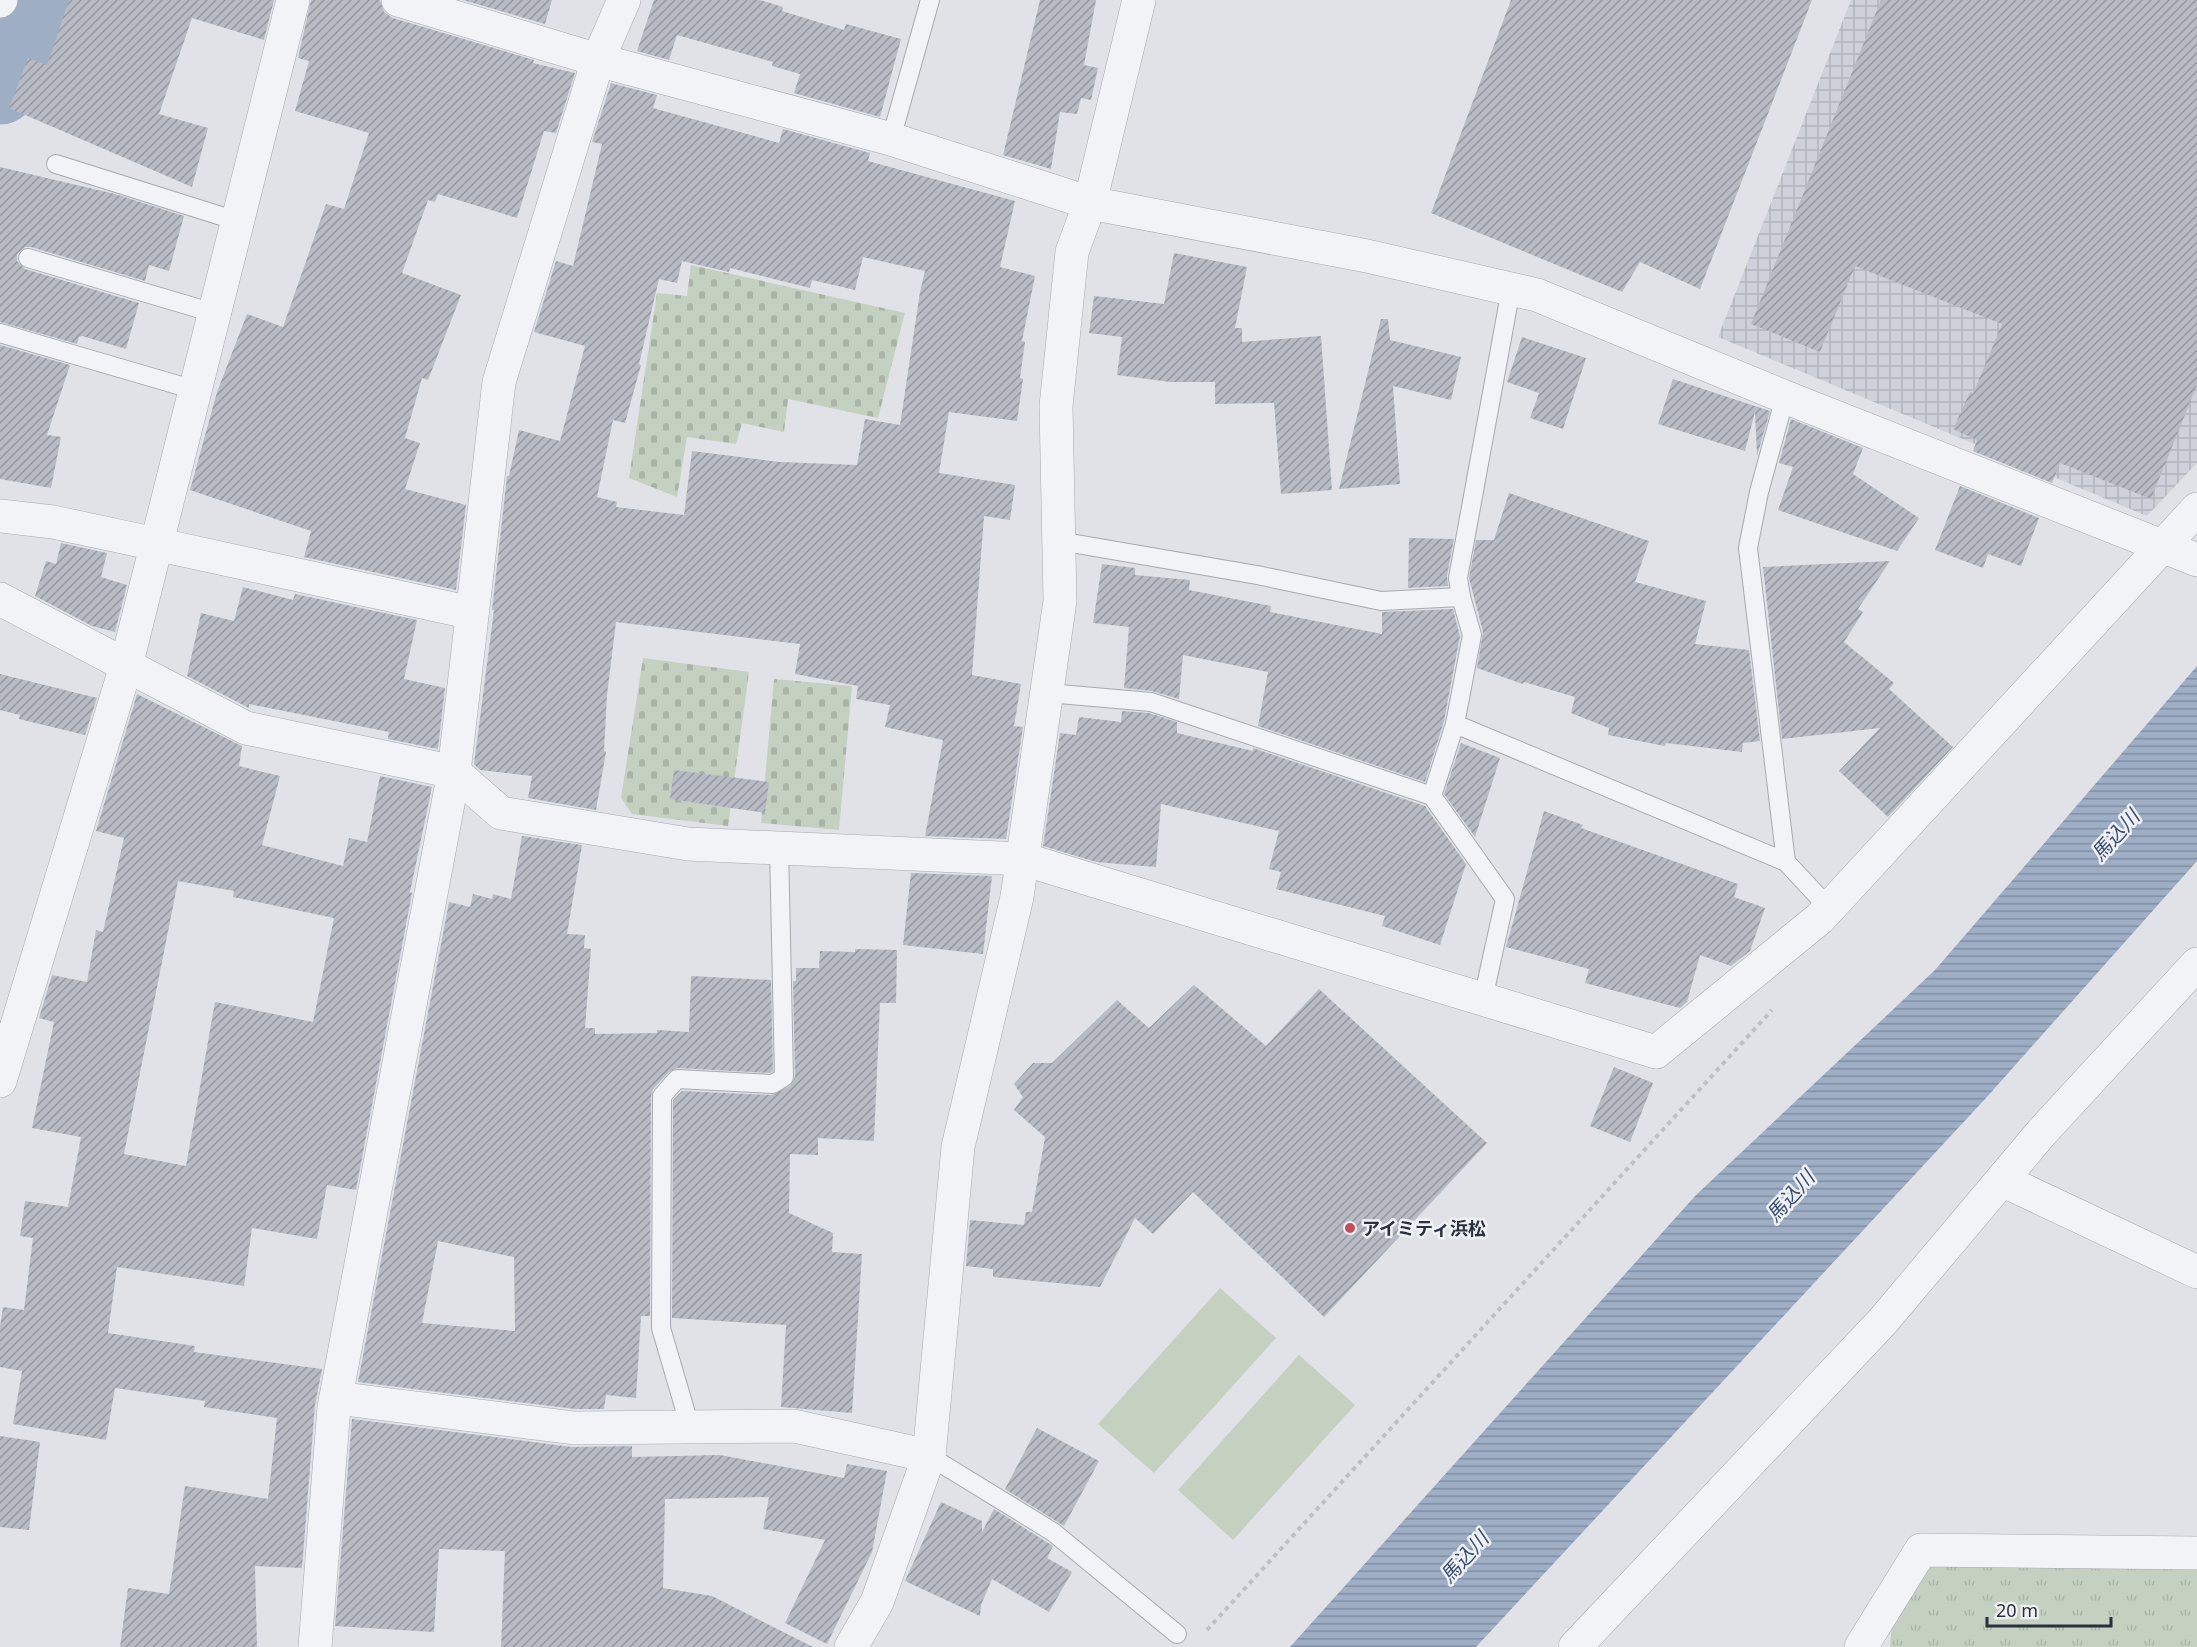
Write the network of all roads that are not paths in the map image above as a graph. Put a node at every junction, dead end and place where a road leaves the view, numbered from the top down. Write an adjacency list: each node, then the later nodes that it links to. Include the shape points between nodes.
1 (293, 0): 10 (street)
2 (398, 0): 6 (street)
3 (624, 0): 6 (street)
4 (930, 0): 7 (lane)
5 (1139, 0): 9 (street)
6 (598, 60): 7 (street); 24 (street, via 499,382)
7 (891, 140): 9 (street)
8 (56, 164): 10 (lane)
9 (1090, 202): 12 (street, via 1367,256); 19 (street, via 1072,252 1056,406)
10 (237, 221): 13 (street)
11 (28, 258): 13 (lane)
12 (1510, 289): 16 (street, via 1537,295); 22 (lane, via 1458,578)
13 (214, 313): 15 (street)
14 (0, 333): 15 (lane)
15 (195, 390): 20 (street)
16 (1785, 397): 21 (street); 32 (lane, via 1748,548)
17 (2197, 509): 21 (street)
18 (0, 516): 20 (street, via 52,522)
19 (1059, 541): 22 (lane, via 1381,601); 26 (street, via 1060,601)
20 (156, 544): 24 (street); 25 (street)
21 (2182, 555): 33 (street)
22 (1461, 597): 27 (lane, via 1472,635)
23 (0, 599): 25 (street)
24 (472, 613): 28 (street)
25 (126, 666): 28 (street, via 246,728); 36 (street)
26 (1048, 693): 29 (lane, via 1151,702); 31 (street)
27 (1455, 724): 29 (lane); 32 (lane)
28 (454, 772): 30 (street, via 501,813 688,844); 39 (street)
29 (1432, 796): 35 (lane, via 1505,899)
30 (779, 847): 31 (street); 40 (lane, via 784,1077 773,1084 677,1079 662,1096 661,1328)
31 (1023, 860): 35 (street); 41 (street, via 958,1147)
32 (1786, 862): 33 (lane)
33 (1829, 908): 35 (street, via 1656,1052)
34 (2197, 964): 37 (street)
35 (1483, 999)
36 (0, 1081)
37 (2002, 1180): 38 (street); 46 (street, via 1883,1321)
38 (2197, 1272)
39 (336, 1398): 40 (street, via 574,1428); 44 (street)
40 (690, 1427): 41 (street, via 794,1426)
41 (929, 1456): 43 (lane, via 1053,1532); 45 (street, via 877,1602)
42 (2197, 1553): 47 (street, via 1921,1550)
43 (1177, 1634)
44 (315, 1647)
45 (851, 1647)
46 (1575, 1647)
47 (1861, 1647)

